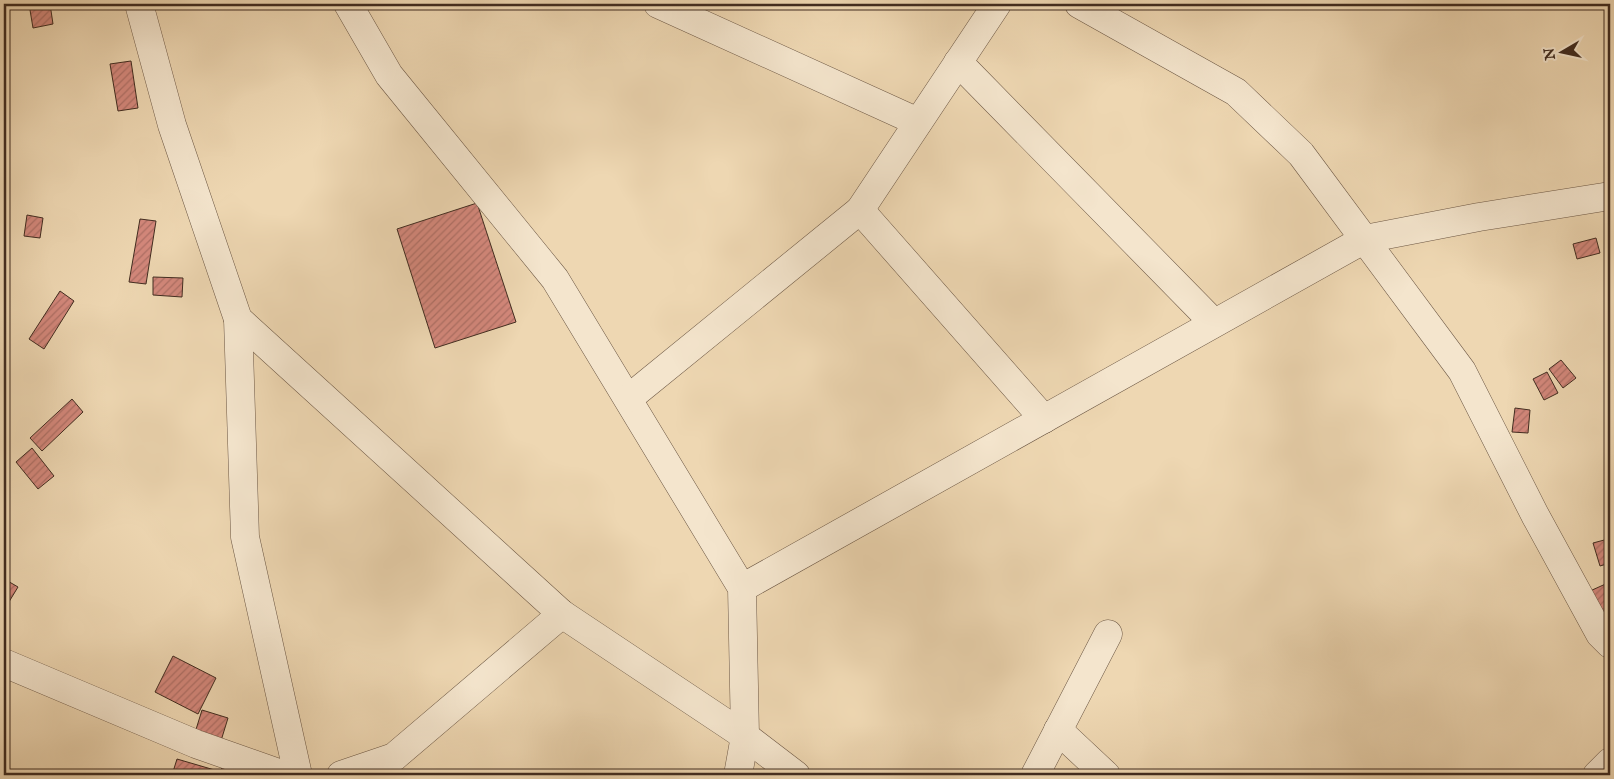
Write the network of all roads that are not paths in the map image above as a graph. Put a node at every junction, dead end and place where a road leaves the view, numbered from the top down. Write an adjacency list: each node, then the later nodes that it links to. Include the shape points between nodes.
1 (139, 4): 11 (street, via 172,125)
2 (348, 4): 13 (street, via 389,75 554,278)
3 (658, 4): 7 (street)
4 (997, 4): 6 (street)
5 (1079, 4): 10 (street, via 1236,92 1301,154)
6 (958, 62): 7 (street); 12 (street)
7 (918, 122): 9 (street)
8 (1610, 196): 10 (street, via 1479,216)
9 (860, 210): 13 (street); 14 (street)
10 (1365, 239): 12 (street); 18 (street, via 1462,371 1535,515 1600,634)
11 (238, 320): 16 (street); 24 (street, via 245,537)
12 (1214, 323): 14 (street)
13 (629, 398): 15 (street)
14 (1044, 419): 15 (street)
15 (742, 588): 21 (street)
16 (562, 614): 21 (street); 25 (street, via 394,757)
17 (1108, 634): 20 (street)
18 (1610, 644)
19 (4, 664): 23 (street, via 196,744)
20 (1058, 730): 28 (street); 29 (street)
21 (744, 736): 26 (street); 27 (street)
22 (1610, 762): 30 (street)
23 (284, 775)
24 (298, 775)
25 (341, 775)
26 (738, 775)
27 (796, 775)
28 (1035, 775)
29 (1106, 775)
30 (1597, 775)

